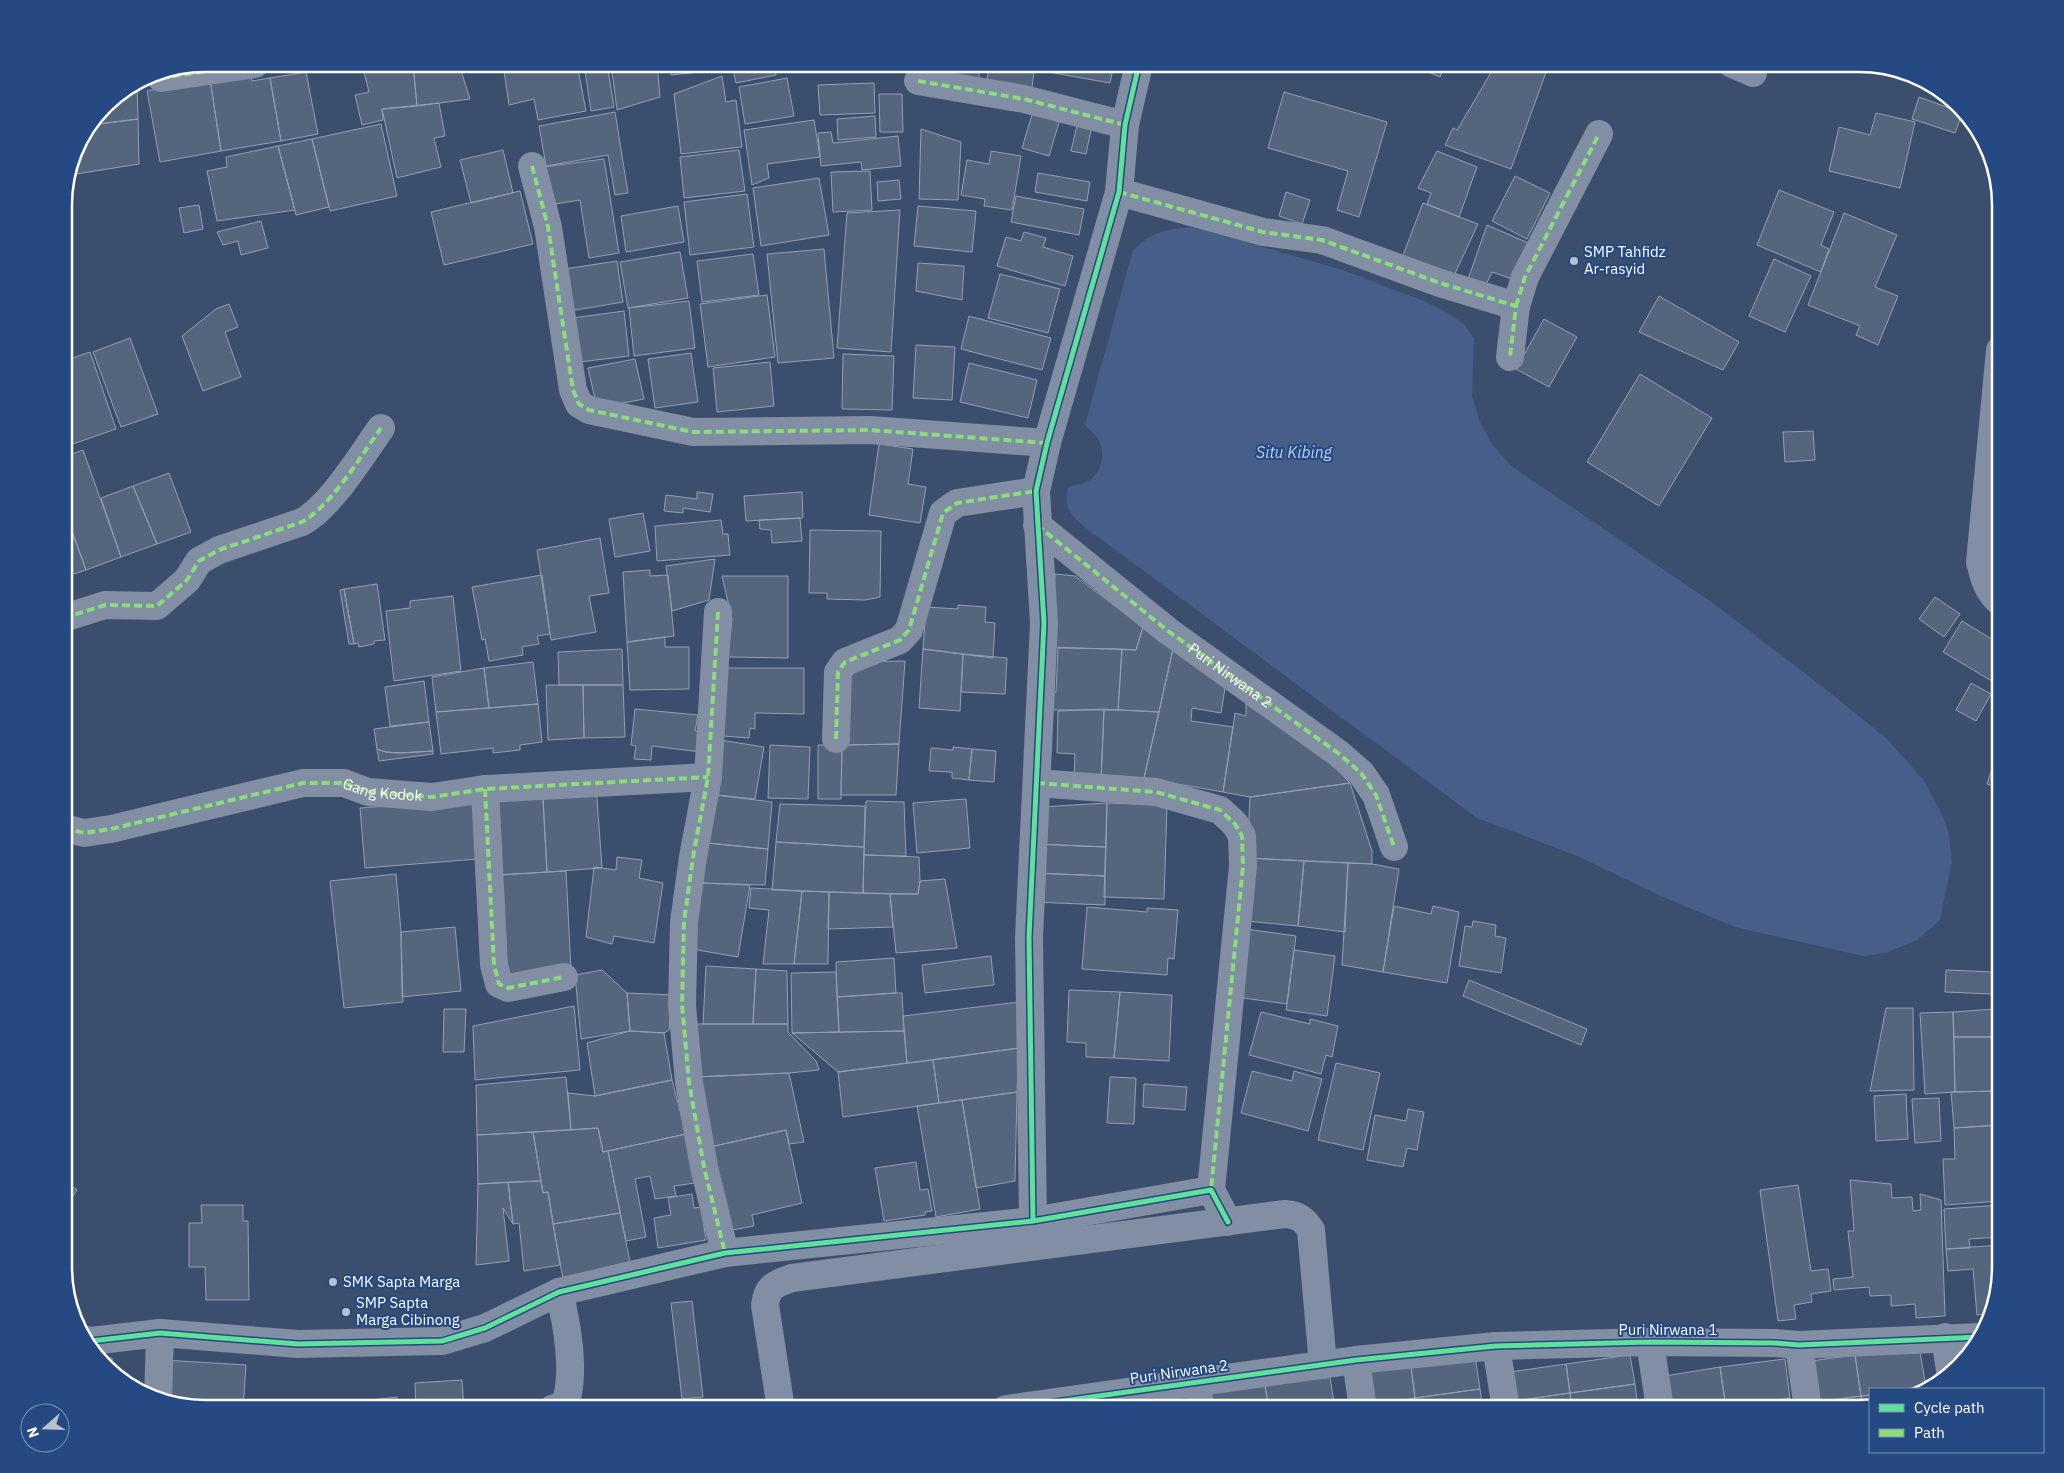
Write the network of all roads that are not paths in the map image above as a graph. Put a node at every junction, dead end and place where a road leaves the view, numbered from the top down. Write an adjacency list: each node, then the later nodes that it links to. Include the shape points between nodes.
1 (1137, 72): 3 (street)
2 (918, 81): 3 (street, via 1024,99)
3 (1125, 125): 6 (street)
4 (1599, 134): 7 (street, via 1525,277)
5 (532, 166): 11 (street, via 548,227 573,390 579,404 589,410 693,432 870,430)
6 (1119, 192): 7 (street, via 1263,232 1322,240 1440,283); 11 (street)
7 (1516, 306): 8 (street)
8 (1510, 357)
9 (381, 428): 16 (street, via 313,516 219,550 199,561 186,580 156,606 105,605)
10 (1992, 435): 14 (street, via 1980,562)
11 (1047, 443): 12 (street)
12 (1036, 491): 13 (street); 17 (street, via 957,503 942,513 909,630 900,640 845,662 838,672)
13 (1037, 525): 19 (street, via 1044,624); 22 (street, Puri Nirwana 2, via 1168,631 1361,773 1376,795)
14 (1992, 595)
15 (718, 612): 18 (street)
16 (73, 615)
17 (836, 739)
18 (708, 777): 20 (street, Gang Kodok); 27 (street, via 684,922 682,1005 690,1091 704,1168)
19 (1037, 783): 24 (street, via 1156,792 1197,802 1220,810 1242,836 1243,866); 25 (street, via 1029,937)
20 (486, 789): 21 (street, Gang Kodok, via 432,797 368,792 344,783 303,783 111,830 84,833); 23 (street, via 496,979 508,988)
21 (73, 830)
22 (1394, 847)
23 (564, 977)
24 (1211, 1190): 25 (street); 26 (street)
25 (1032, 1221): 27 (street)
26 (1228, 1222): 37 (street, via 1285,1214 1305,1220 1311,1230); 42 (street, via 792,1278 775,1284 766,1294 764,1305)
27 (725, 1253): 28 (street)
28 (559, 1292): 29 (street, via 485,1328 442,1341 298,1344); 41 (street, via 567,1323 570,1392)
29 (160, 1332): 32 (street); 40 (street)
30 (1944, 1337): 31 (street, Puri Nirwana 1); 34 (street, Puri Nirwana 1); 38 (street)
31 (1972, 1337)
32 (95, 1341)
33 (1650, 1342): 34 (street, Puri Nirwana 1); 35 (street, Puri Nirwana 1); 47 (street)
34 (1799, 1345): 48 (street)
35 (1496, 1346): 36 (street, Puri Nirwana 1); 46 (street)
36 (1356, 1360): 37 (street, Puri Nirwana 2); 45 (street)
37 (1323, 1365): 39 (street, Puri Nirwana 2)
38 (1949, 1365)
39 (1196, 1382): 43 (street, Puri Nirwana 2); 44 (street)
40 (158, 1391)
41 (567, 1400)
42 (779, 1400)
43 (1088, 1400)
44 (1199, 1400)
45 (1362, 1400)
46 (1505, 1400)
47 (1659, 1400)
48 (1807, 1400)

